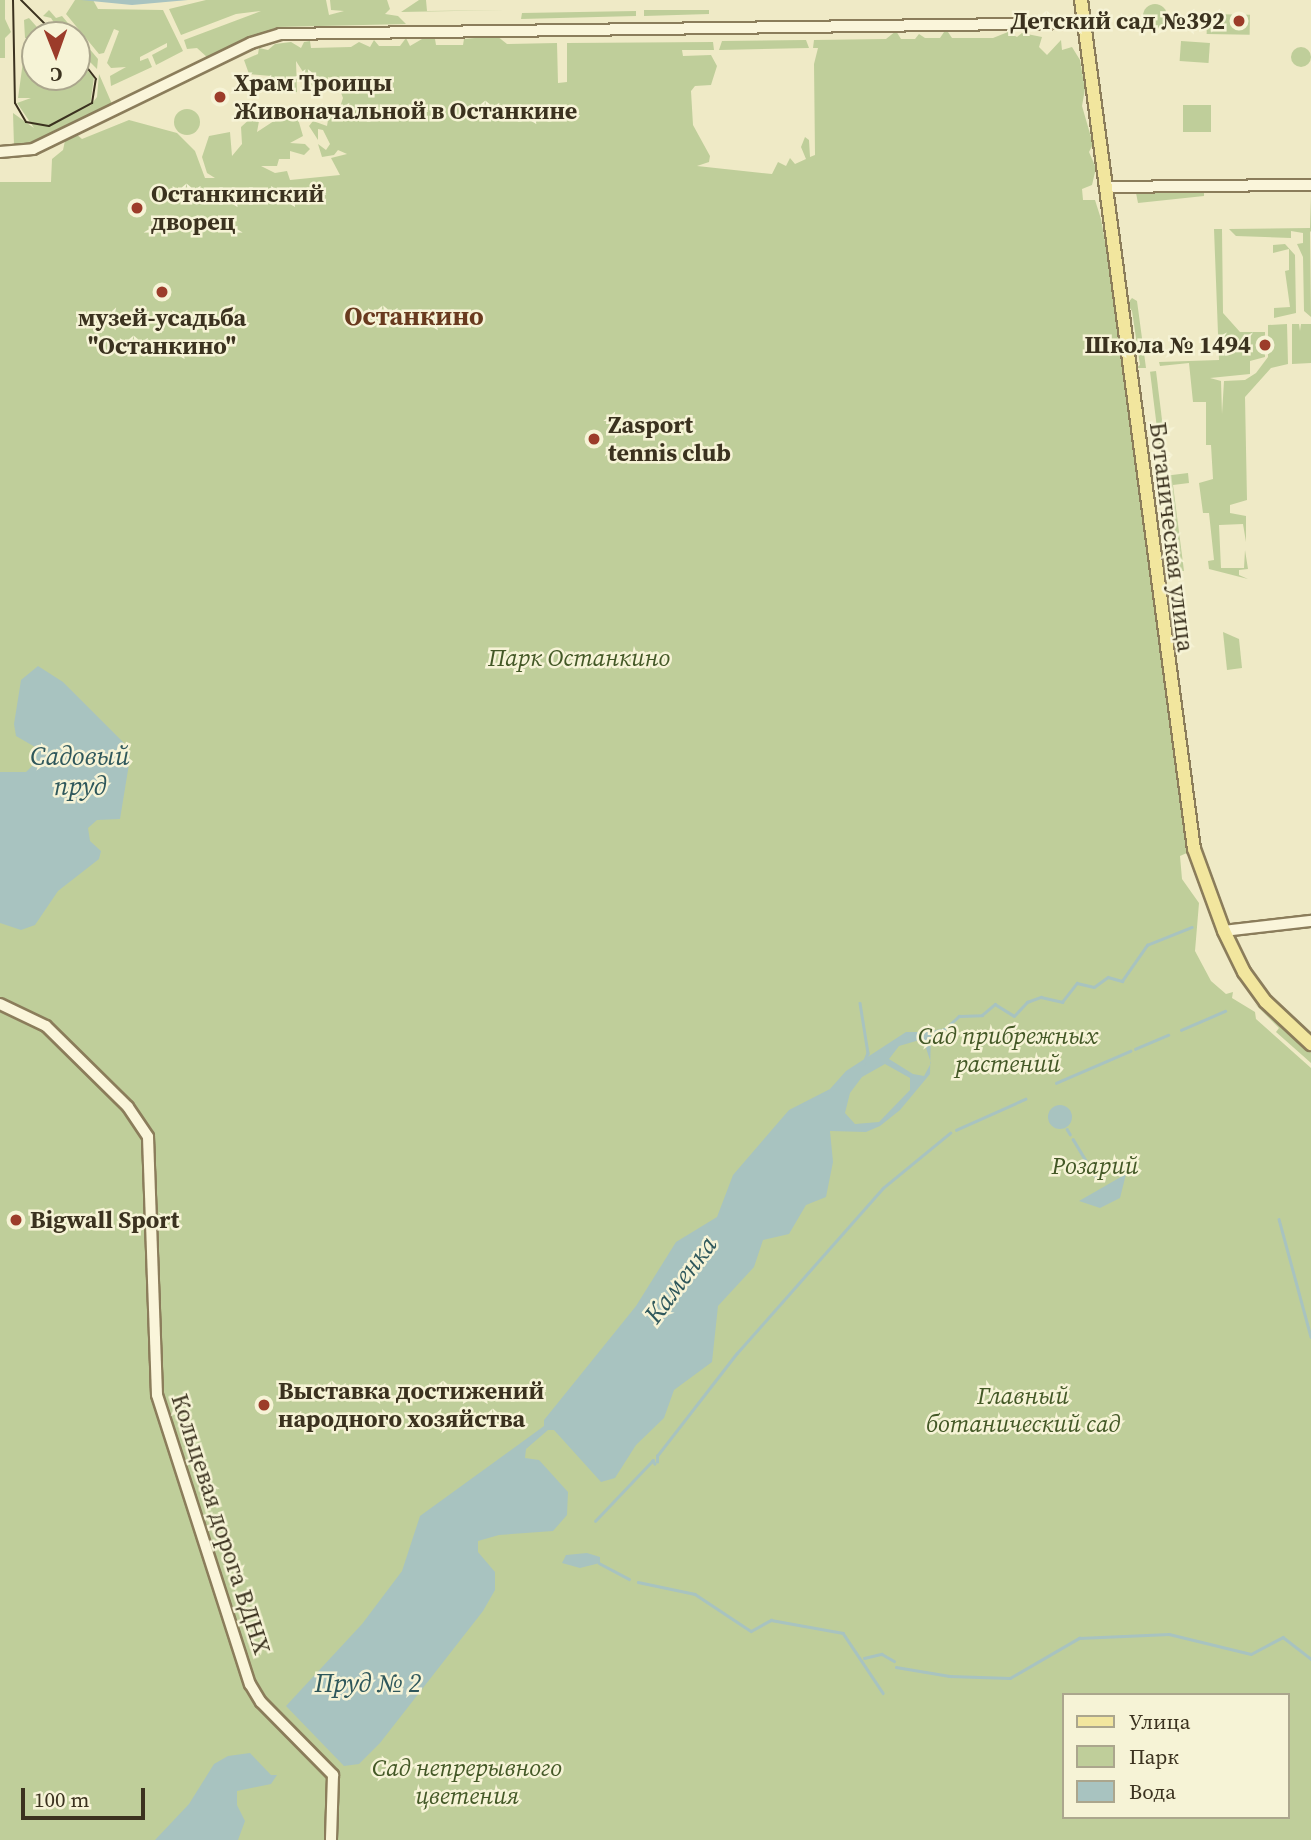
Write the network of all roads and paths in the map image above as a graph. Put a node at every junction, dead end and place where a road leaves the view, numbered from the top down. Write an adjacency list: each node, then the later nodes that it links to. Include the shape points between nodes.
1 (1081, 0): 2 (main road, Ботаническая улица)
2 (1083, 23): 3 (street, via 274,34 33,149); 5 (main road, Ботаническая улица)
3 (0, 152)
4 (1311, 185): 5 (street)
5 (1106, 187): 7 (main road, Ботаническая улица, via 1190,828)
6 (1311, 921): 7 (street)
7 (1224, 931): 9 (main road, Ботаническая улица, via 1259,993)
8 (0, 1004): 10 (street, Кольцевая дорога ВДНХ, via 46,1026 128,1107 148,1137 157,1395 250,1684 261,1702 333,1775)
9 (1311, 1044)
10 (331, 1840)

